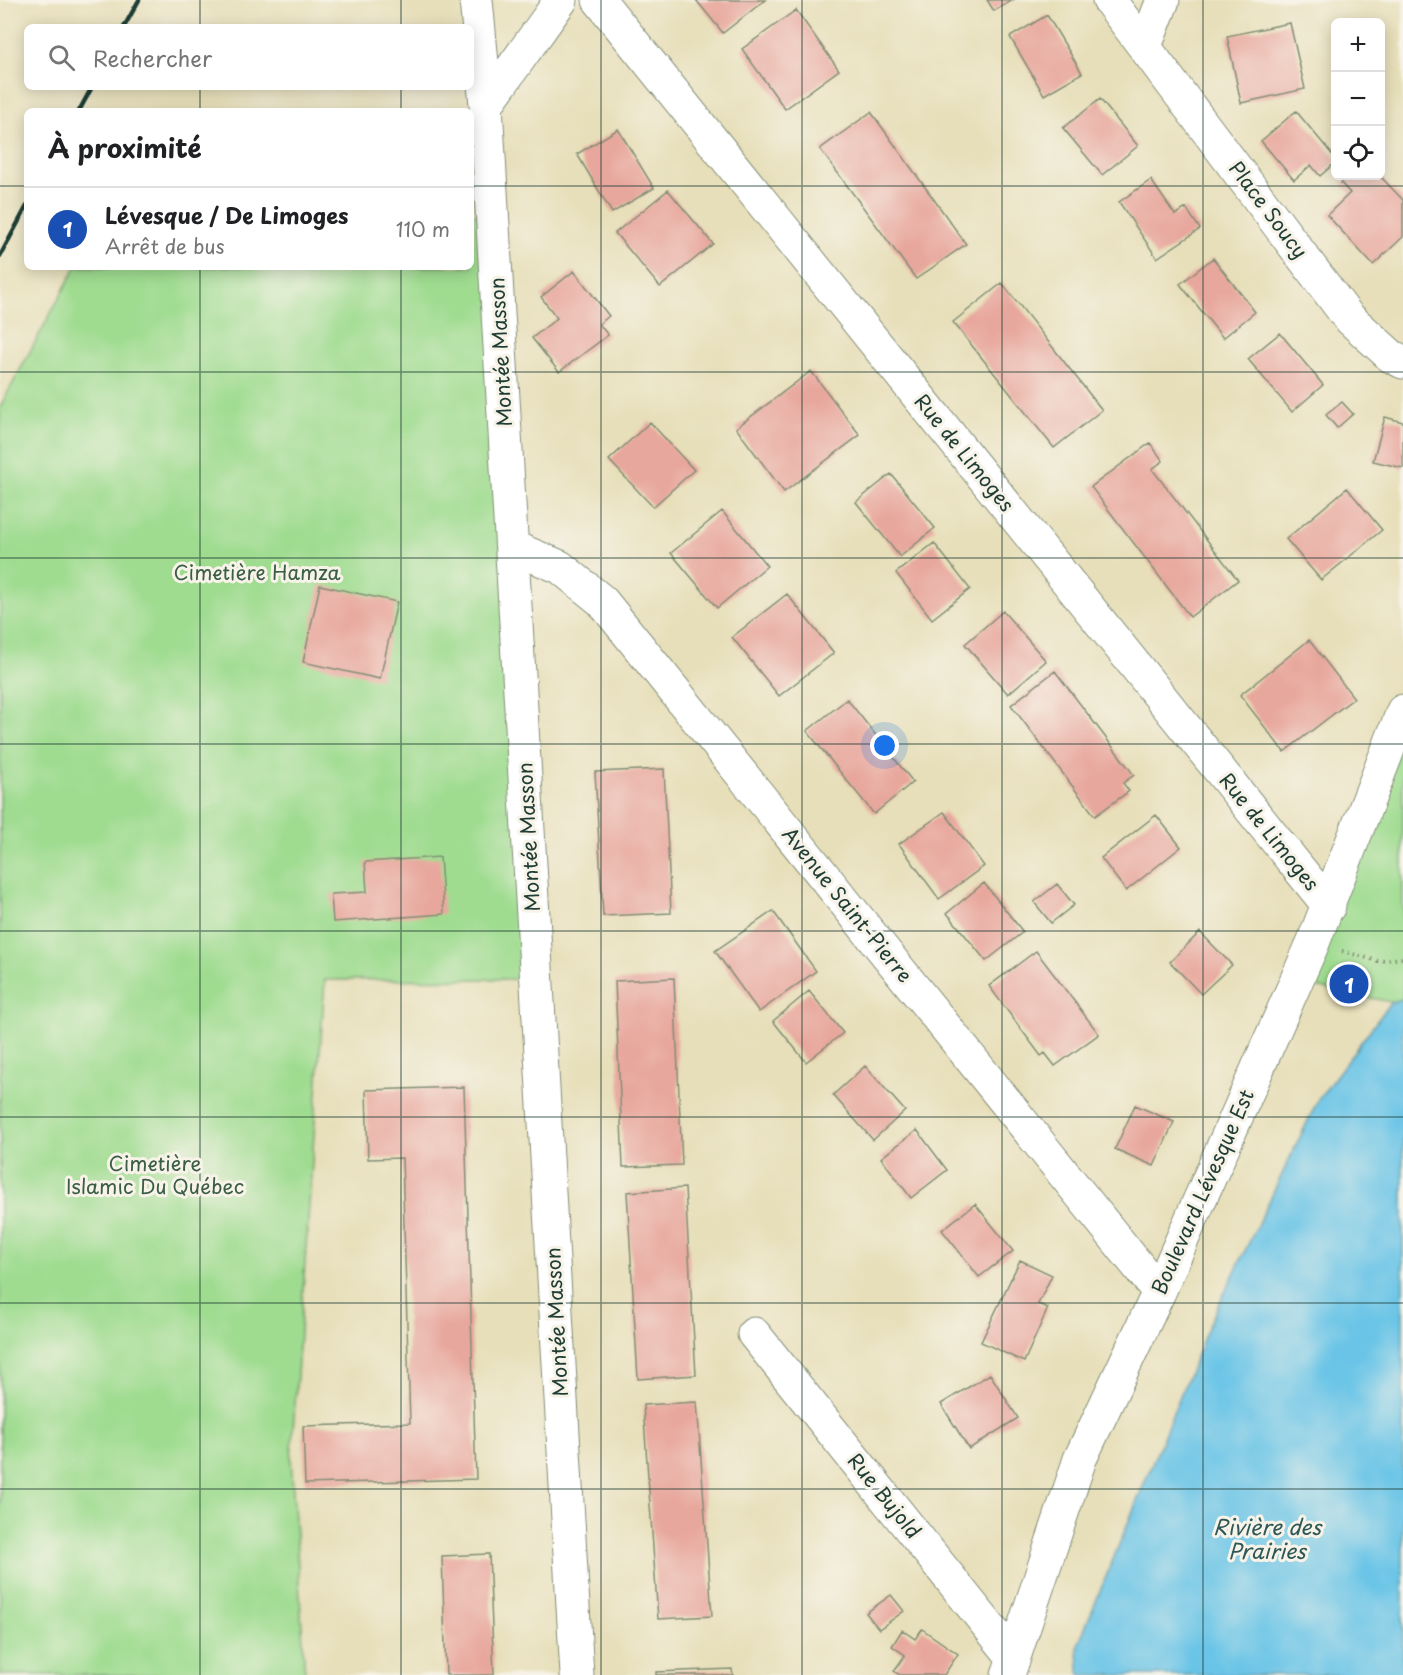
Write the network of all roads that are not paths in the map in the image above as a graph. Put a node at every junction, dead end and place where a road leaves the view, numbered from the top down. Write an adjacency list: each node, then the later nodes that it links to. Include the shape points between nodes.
1 (476, 0): 7 (street, Montée Masson)
2 (561, 0): 7 (street)
3 (599, 0): 11 (street, Rue de Limoges)
4 (1109, 0): 6 (street, Place Soucy)
5 (1163, 0): 6 (street)
6 (1144, 46): 8 (street, Place Soucy, via 1348,317)
7 (486, 105): 9 (street, Montée Masson)
8 (1403, 362)
9 (512, 547): 12 (street, Avenue Saint-Pierre, via 560,567 602,601); 15 (street, Montée Masson)
10 (1403, 711): 11 (street, Boulevard Lévesque Est)
11 (1329, 906): 12 (street, Boulevard Lévesque Est)
12 (1159, 1292): 14 (street, Boulevard Lévesque Est, via 1080,1459)
13 (754, 1334): 14 (street, Rue Bujold)
14 (1011, 1667)
15 (577, 1675)

